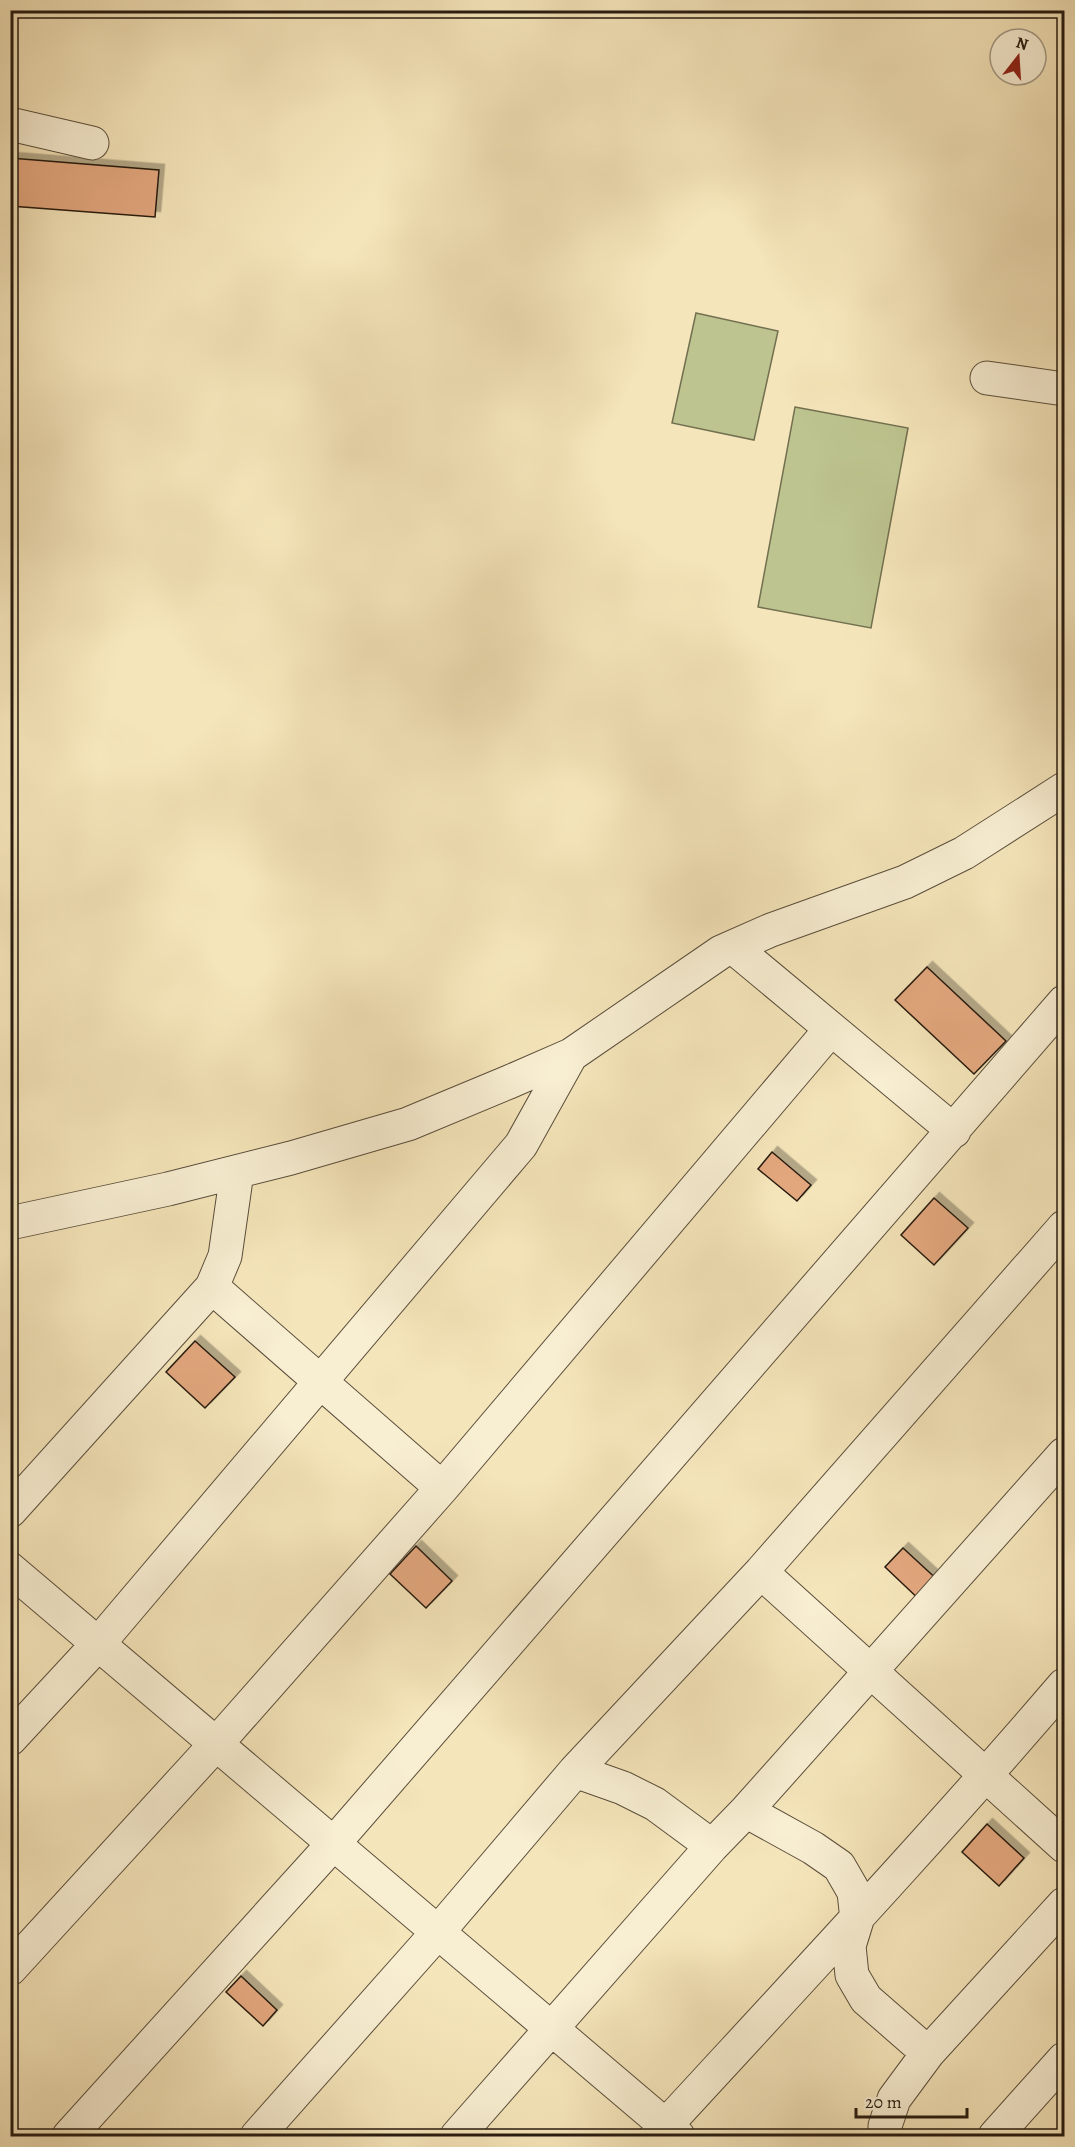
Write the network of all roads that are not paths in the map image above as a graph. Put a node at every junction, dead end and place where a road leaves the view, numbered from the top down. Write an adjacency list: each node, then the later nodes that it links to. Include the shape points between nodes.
1 (10, 124): 2 (street)
2 (92, 143)
3 (987, 378): 4 (street)
4 (1065, 389)
5 (1065, 789): 6 (street, via 964,853 905,882)
6 (733, 947): 8 (street); 9 (street)
7 (1065, 1002): 10 (street)
8 (831, 1029): 10 (street); 17 (street)
9 (571, 1055): 11 (street, via 408,1124); 15 (street, via 521,1145)
10 (954, 1131): 29 (street)
11 (237, 1172): 12 (street); 14 (street, via 225,1257)
12 (10, 1222)
13 (1065, 1227): 20 (street)
14 (212, 1287): 15 (street); 18 (street)
15 (320, 1381): 17 (street); 21 (street)
16 (1065, 1454): 22 (street)
17 (442, 1488): 25 (street)
18 (10, 1511)
19 (10, 1569): 21 (street)
20 (761, 1572): 22 (street); 26 (street)
21 (98, 1644): 24 (street); 25 (street)
22 (870, 1670): 27 (street); 28 (street)
23 (1065, 1685): 27 (street)
24 (10, 1739)
25 (216, 1744): 29 (street); 35 (street)
26 (575, 1772): 30 (street, via 655,1804); 34 (street)
27 (987, 1776): 31 (street); 33 (street)
28 (746, 1811): 30 (street); 33 (street, via 839,1866 854,1892)
29 (334, 1843): 34 (street); 40 (street)
30 (712, 1846): 36 (street)
31 (1065, 1846)
32 (1065, 1904): 37 (street)
33 (857, 1920): 37 (street, via 849,1946 852,1976 866,1999); 39 (street)
34 (438, 1932): 36 (street); 41 (street)
35 (10, 1969)
36 (552, 2029): 39 (street); 42 (street)
37 (928, 2053): 43 (street, via 894,2099 885,2126)
38 (1065, 2059): 44 (street)
39 (666, 2133)
40 (69, 2136)
41 (257, 2136)
42 (457, 2136)
43 (886, 2136)
44 (995, 2136)

